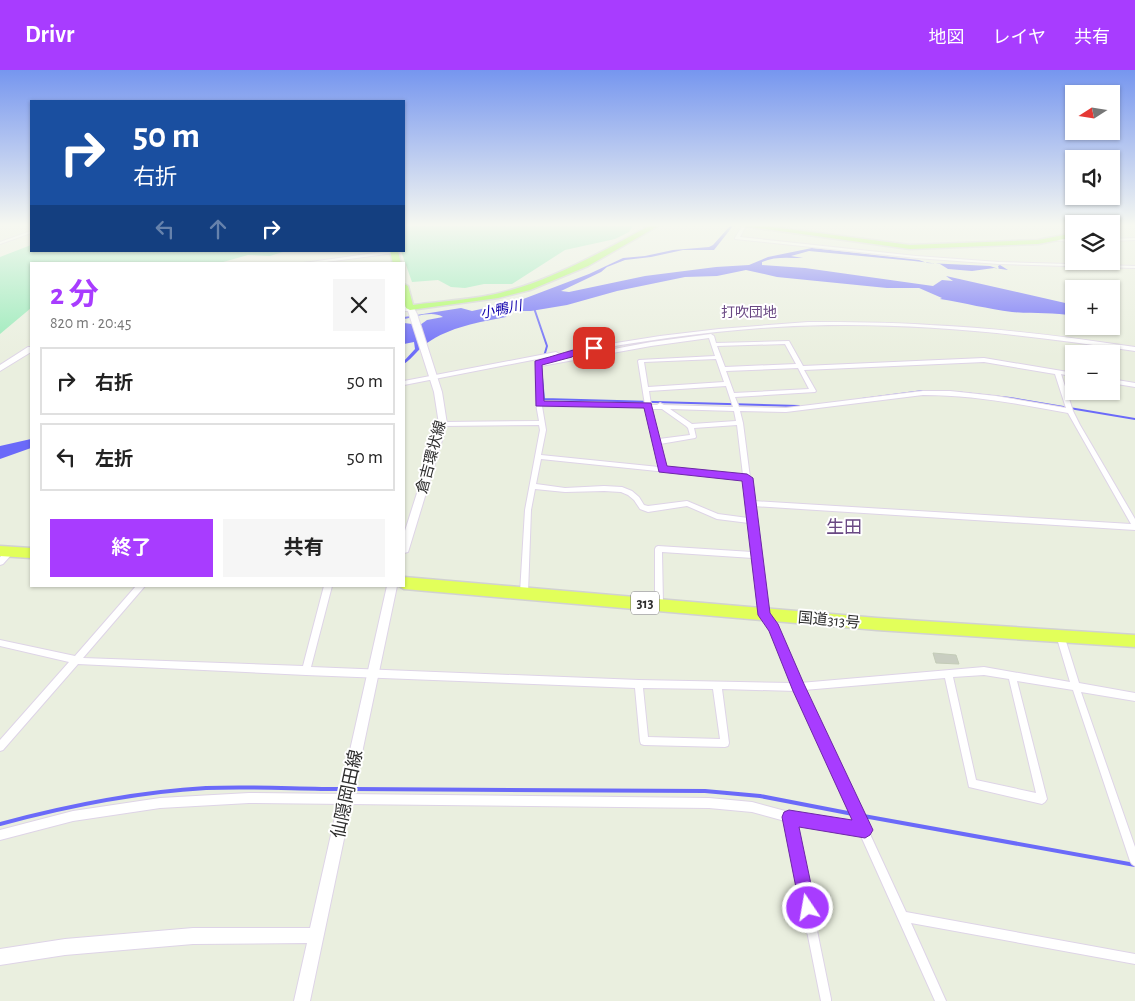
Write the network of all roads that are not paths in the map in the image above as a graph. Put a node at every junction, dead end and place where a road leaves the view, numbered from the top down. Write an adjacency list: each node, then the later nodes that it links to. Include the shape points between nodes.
1 (572, 269): 3 (main road, via 528,288 498,296)
2 (405, 291): 3 (main road)
3 (409, 310): 15 (main road, 倉吉環状線)
4 (714, 345): 8 (street); 9 (street, via 711,336); 10 (street, via 787,342)
5 (1135, 349): 7 (street, via 1015,333 883,323 716,330)
6 (30, 350): 11 (main road)
7 (574, 351): 9 (street); 15 (street)
8 (718, 357): 12 (street); 20 (street, via 641,360)
9 (538, 365): 22 (street)
10 (800, 367): 12 (street); 13 (street, via 984,360); 21 (street, via 813,390)
11 (0, 369)
12 (722, 369): 18 (street)
13 (1056, 372): 14 (street); 26 (street)
14 (1065, 374)
15 (433, 376): 17 (street); 29 (main road, 倉吉環状線)
16 (1120, 382): 19 (street)
17 (405, 383)
18 (728, 384): 20 (street); 21 (street)
19 (1135, 385)
20 (645, 388): 23 (street)
21 (732, 395): 25 (street)
22 (539, 404): 23 (street); 27 (street)
23 (648, 405): 24 (street); 31 (street)
24 (660, 405): 25 (street); 30 (street)
25 (736, 408): 26 (street, via 786,410 923,393 950,393); 28 (street)
26 (1070, 411): 38 (street)
27 (541, 423): 29 (street); 32 (street, via 543,430)
28 (740, 423): 30 (street); 34 (street)
29 (443, 424): 39 (main road, 倉吉環状線)
30 (690, 426): 31 (street, via 692,437)
31 (656, 442): 33 (street)
32 (538, 457): 33 (street); 35 (street)
33 (663, 469): 34 (street)
34 (747, 478): 36 (street)
35 (533, 486): 37 (street, via 574,490 617,487 639,499 642,507 648,509 687,504 717,516); 48 (street, via 528,510)
36 (751, 503): 37 (street); 38 (street)
37 (754, 521): 42 (street)
38 (1135, 526)
39 (405, 546)
40 (5, 551): 41 (highway); 43 (street)
41 (30, 554)
42 (758, 555): 49 (street, via 658,549); 50 (street)
43 (0, 562)
44 (405, 583): 48 (highway, 国道313号 / 313)
45 (140, 587): 54 (street)
46 (328, 587): 55 (street)
47 (392, 587): 56 (main road, 仙隠岡田線)
48 (524, 593): 49 (highway, 国道313号 / 313)
49 (659, 605): 50 (highway, 国道313号 / 313)
50 (764, 615): 51 (highway, 国道313号 / 313); 61 (street, via 774,628)
51 (1060, 636): 52 (highway, 国道313号 / 313); 62 (street)
52 (1135, 641)
53 (0, 643): 54 (street)
54 (75, 660): 55 (street); 64 (street)
55 (306, 671): 56 (street)
56 (372, 674): 59 (street); 65 (main road, 仙隠岡田線)
57 (948, 674): 58 (street, via 984,671); 58 (street, via 972,784 1042,799); 61 (street)
58 (1012, 676): 62 (street)
59 (639, 684): 60 (street); 60 (street, via 644,741 725,743)
60 (717, 685): 61 (street)
61 (798, 687): 67 (street)
62 (1076, 688): 63 (street); 69 (street)
63 (1135, 697)
64 (0, 747)
65 (346, 798): 66 (street, via 709,803 752,807); 68 (street, via 249,798 160,803 73,816); 71 (main road, 仙隠岡田線)
66 (789, 817): 67 (street); 74 (street)
67 (865, 830): 70 (street)
68 (0, 835)
69 (1135, 862)
70 (905, 918): 73 (street); 76 (street)
71 (316, 935): 72 (main road, via 193,936 65,947); 75 (main road, 仙隠岡田線)
72 (0, 957)
73 (1135, 959)
74 (826, 999)
75 (302, 1001)
76 (941, 1001)

